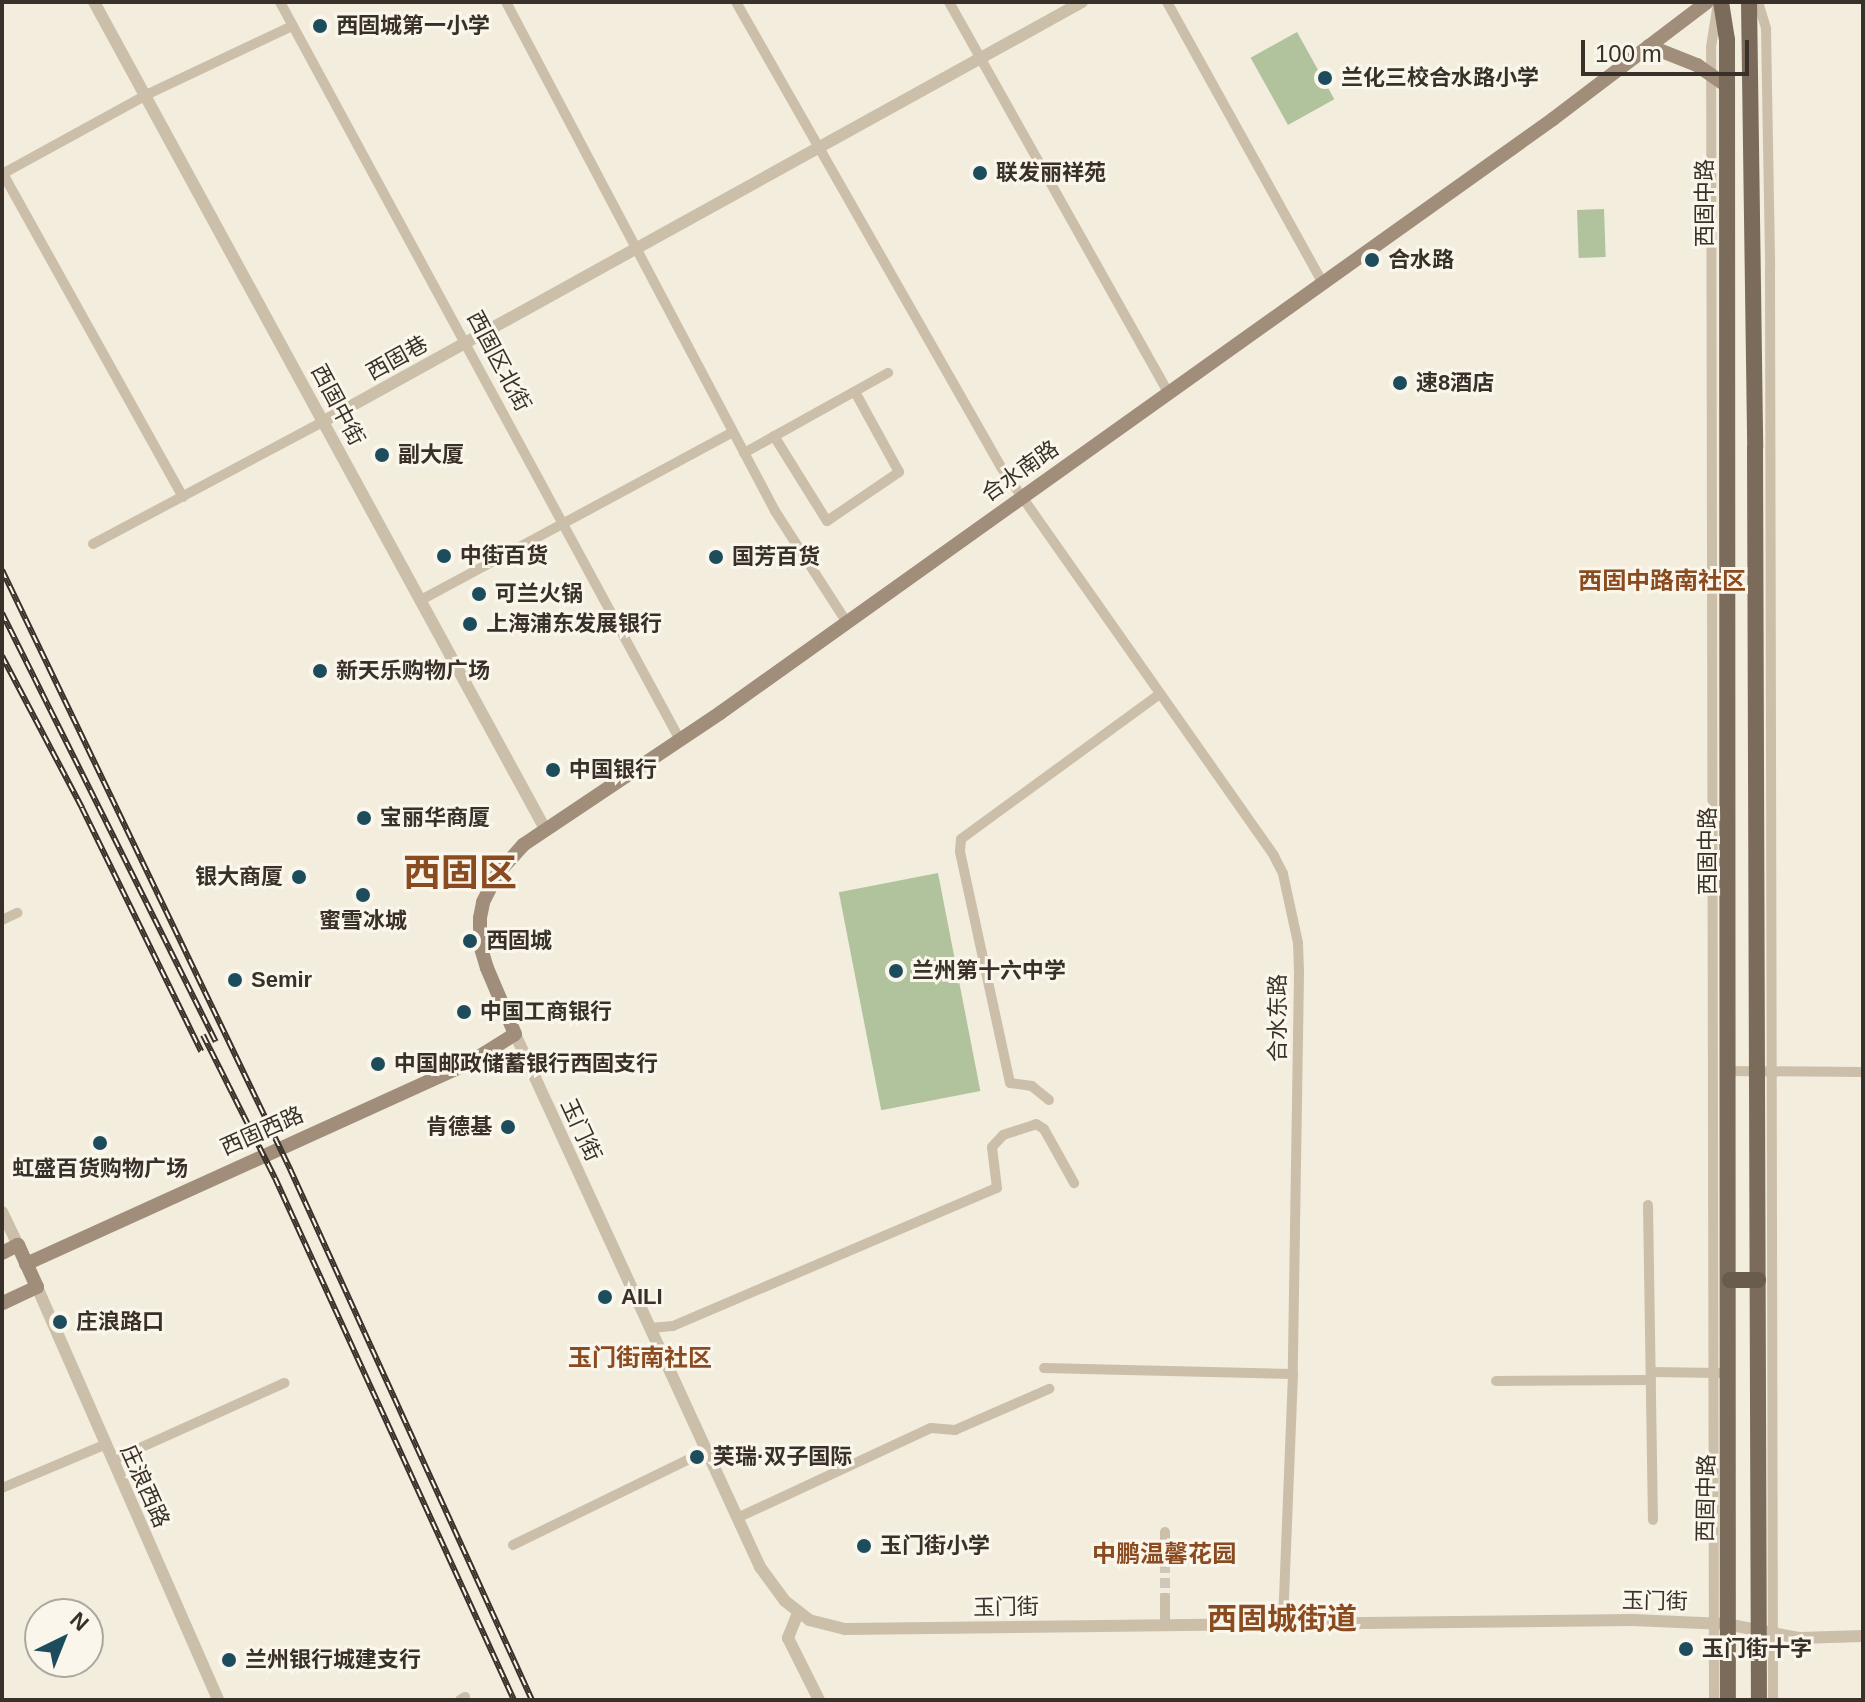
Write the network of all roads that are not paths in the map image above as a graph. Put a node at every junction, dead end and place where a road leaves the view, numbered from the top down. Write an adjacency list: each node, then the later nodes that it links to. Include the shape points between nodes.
1 (94, 2): 17 (street, 西固中街)
2 (280, 2): 12 (street, 西固区北街)
3 (736, 2): 18 (street)
4 (949, 2): 14 (street)
5 (1082, 2): 14 (street, 西固巷)
6 (1167, 2): 21 (street)
7 (1707, 2): 13 (main road, 合水南路)
8 (1719, 2): 15 (street); 16 (main road, 西固中路, via 1727,40)
9 (1749, 2): 30 (main road, 西固中路)
10 (1758, 2): 44 (street, via 1766,29 1770,268)
11 (507, 3): 20 (street)
12 (292, 26): 17 (street); 22 (street, 西固区北街)
13 (1649, 46): 15 (main road); 21 (main road, 合水南路)
14 (981, 58): 18 (street, 西固巷); 25 (street)
15 (1711, 72): 16 (main road); 45 (street)
16 (1727, 86): 29 (main road, 西固中路)
17 (146, 95): 19 (street); 26 (street, 西固中街)
18 (819, 148): 20 (street, 西固巷); 33 (street, 合水东路)
19 (2, 173): 32 (street)
20 (634, 250): 22 (street, 西固巷); 27 (street)
21 (1323, 283): 25 (main road, 合水南路)
22 (466, 343): 26 (street, 西固巷); 34 (street, 西固区北街)
23 (888, 373): 24 (street)
24 (855, 392): 28 (street); 28 (street, via 899,472 827,521)
25 (1168, 392): 33 (main road, 合水南路)
26 (324, 421): 32 (street, 西固巷); 36 (street, 西固中街)
27 (733, 432): 31 (street); 34 (street)
28 (774, 436): 31 (street)
29 (1729, 448): 30 (main road); 45 (main road, 西固中路)
30 (1755, 448): 44 (main road, 西固中路)
31 (744, 453): 37 (street)
32 (183, 497): 35 (street, 西固巷)
33 (1021, 497): 37 (main road, 合水南路); 38 (street, 合水东路)
34 (563, 523): 36 (street); 39 (street, 西固区北街)
35 (93, 544)
36 (421, 600): 40 (street, 西固中街)
37 (846, 621): 39 (main road, 合水南路)
38 (1160, 694): 47 (street, via 961,839 1010,1083 1032,1086); 61 (street, 合水东路, via 1274,856 1294,919 1299,974)
39 (680, 740): 40 (main road, 合水南路)
40 (545, 829): 43 (main road, 合水南路, via 498,873 480,918 480,945)
41 (17, 913): 42 (street)
42 (2, 920)
43 (515, 1034): 53 (main road, 西固西路, via 469,1063); 58 (street, 玉门街)
44 (1764, 1070): 45 (street); 46 (street); 55 (main road, 西固中路); 80 (street)
45 (1722, 1071): 54 (main road, 西固中路); 60 (street)
46 (1863, 1072)
47 (1049, 1100)
48 (1074, 1183): 58 (street, via 1044,1129 1036,1124 1003,1135 992,1147 997,1188 673,1326)
49 (1648, 1205): 62 (street)
50 (2, 1212): 51 (street)
51 (18, 1245): 52 (main road); 53 (main road)
52 (2, 1253)
53 (26, 1264): 56 (main road)
54 (1730, 1280): 55 (highway); 60 (main road, 西固中路)
55 (1758, 1280): 80 (main road, 西固中路)
56 (37, 1287): 57 (main road); 66 (street, 庄浪西路)
57 (2, 1303)
58 (650, 1328): 67 (street, 玉门街)
59 (1044, 1368): 61 (street)
60 (1722, 1373): 62 (street); 77 (main road, 西固中路)
61 (1293, 1374): 78 (street, 合水东路)
62 (1651, 1376): 63 (street); 71 (street)
63 (1496, 1381)
64 (284, 1383): 68 (street)
65 (1049, 1389): 70 (street, via 955,1430 931,1428)
66 (106, 1444): 68 (street, 庄浪西路); 69 (street)
67 (706, 1451): 70 (street, 玉门街); 73 (street)
68 (113, 1460): 82 (street, 庄浪西路)
69 (2, 1488)
70 (737, 1518): 76 (street, 玉门街, via 773,1588)
71 (1653, 1520)
72 (1165, 1532): 74 (street)
73 (513, 1545)
74 (1165, 1563)
75 (1165, 1598): 79 (street)
76 (798, 1613): 79 (street, 玉门街, via 823,1626 845,1629); 83 (street, via 788,1638)
77 (1720, 1623): 78 (street, 玉门街); 80 (street, 玉门街); 84 (street); 85 (main road, 西固中路)
78 (1283, 1624): 79 (street, 玉门街)
79 (1165, 1625)
80 (1767, 1633): 81 (street, 玉门街); 86 (main road, 西固中路); 87 (street)
81 (1863, 1636)
82 (218, 1700)
83 (819, 1700)
84 (1714, 1700)
85 (1728, 1700)
86 (1759, 1700)
87 (1773, 1700)

